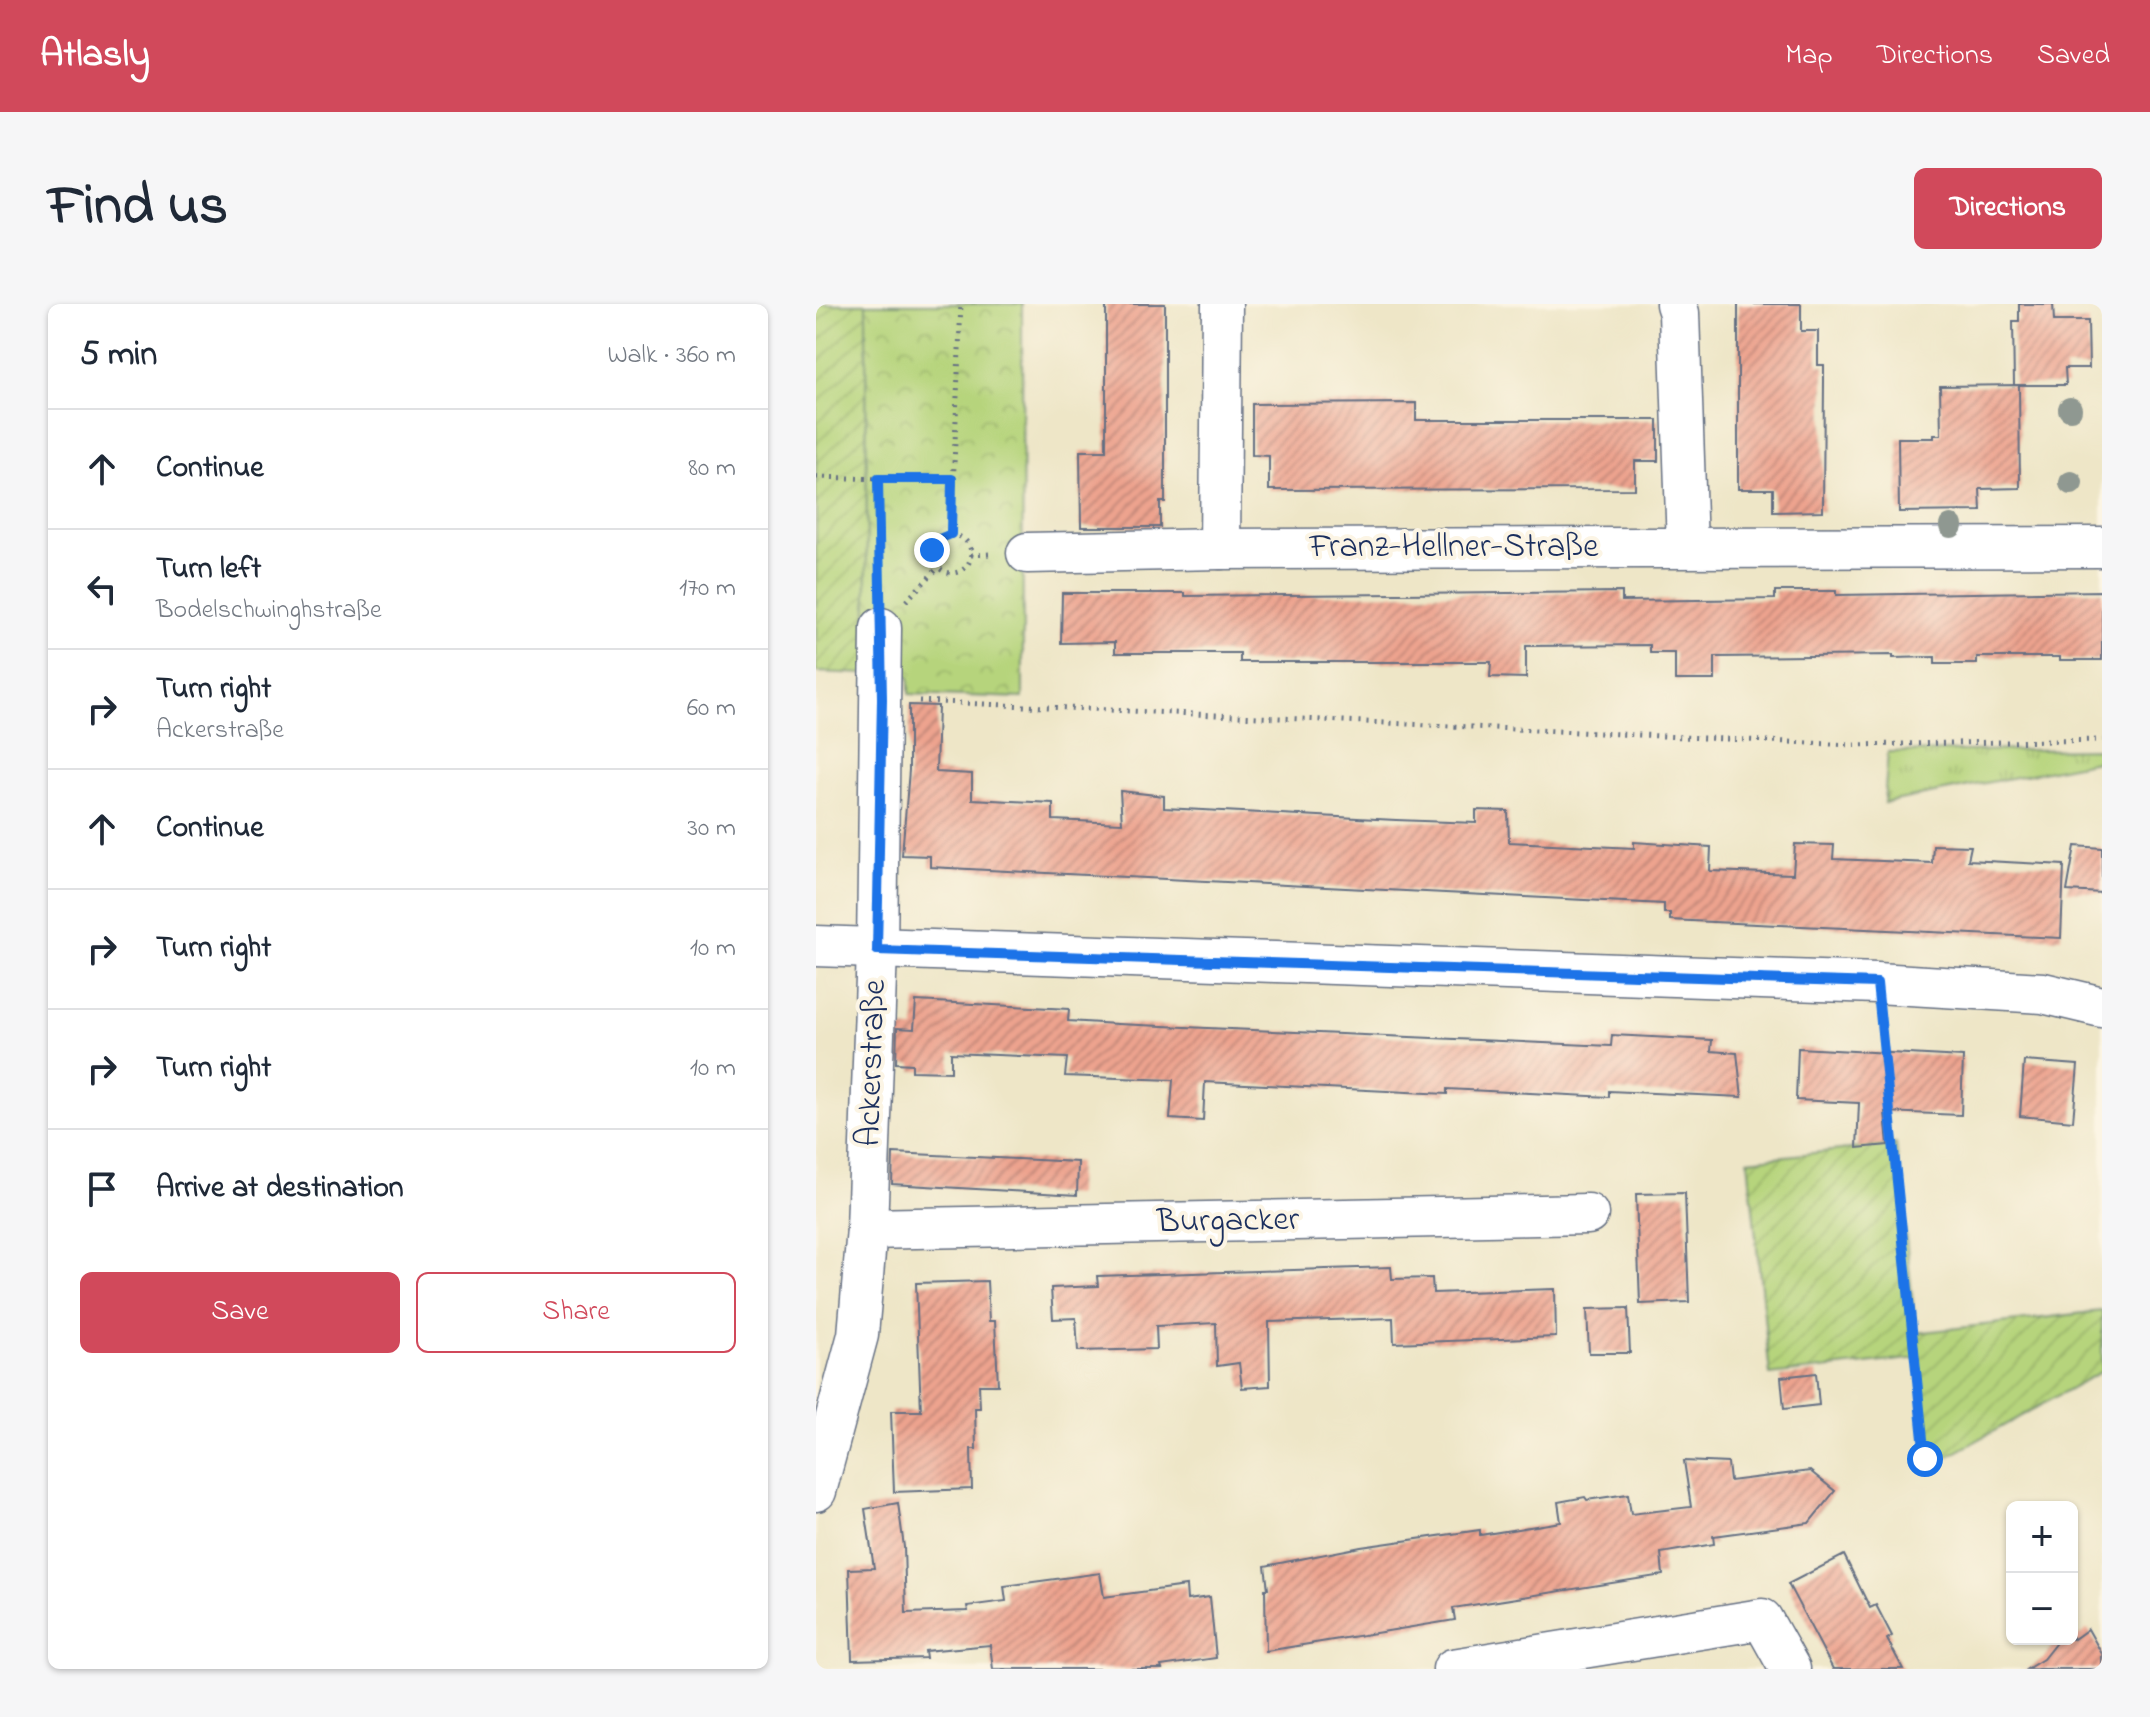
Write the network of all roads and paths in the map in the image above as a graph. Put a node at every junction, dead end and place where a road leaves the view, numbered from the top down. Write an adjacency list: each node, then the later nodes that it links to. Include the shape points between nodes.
1 (961, 304): 6 (path)
2 (1222, 304): 10 (street)
3 (1676, 304): 8 (street)
4 (816, 477): 5 (path)
5 (878, 479): 6 (path); 12 (path)
6 (952, 479): 7 (path)
7 (951, 534): 7 (path, via 934,544 933,556 943,572 956,573 967,566 971,549 966,540)
8 (1687, 547): 9 (street, Franz-Hellner-Straße); 10 (street, Franz-Hellner-Straße)
9 (2102, 547)
10 (1220, 549): 11 (street, Franz-Hellner-Straße)
11 (1027, 553)
12 (881, 628): 13 (street, Ackerstraße)
13 (882, 699): 14 (path, via 1853,745); 16 (street, Ackerstraße)
14 (2102, 740)
15 (816, 946): 16 (street)
16 (877, 950): 17 (street); 20 (street, Ackerstraße)
17 (1877, 983): 18 (street, via 2043,993); 21 (path)
18 (2102, 1007)
19 (1588, 1214): 20 (street, Burgacker)
20 (867, 1229): 22 (street, Ackerstraße, via 858,1335)
21 (1925, 1459)
22 (816, 1491)
23 (1453, 1669): 24 (street, via 1762,1619)
24 (1790, 1669)

